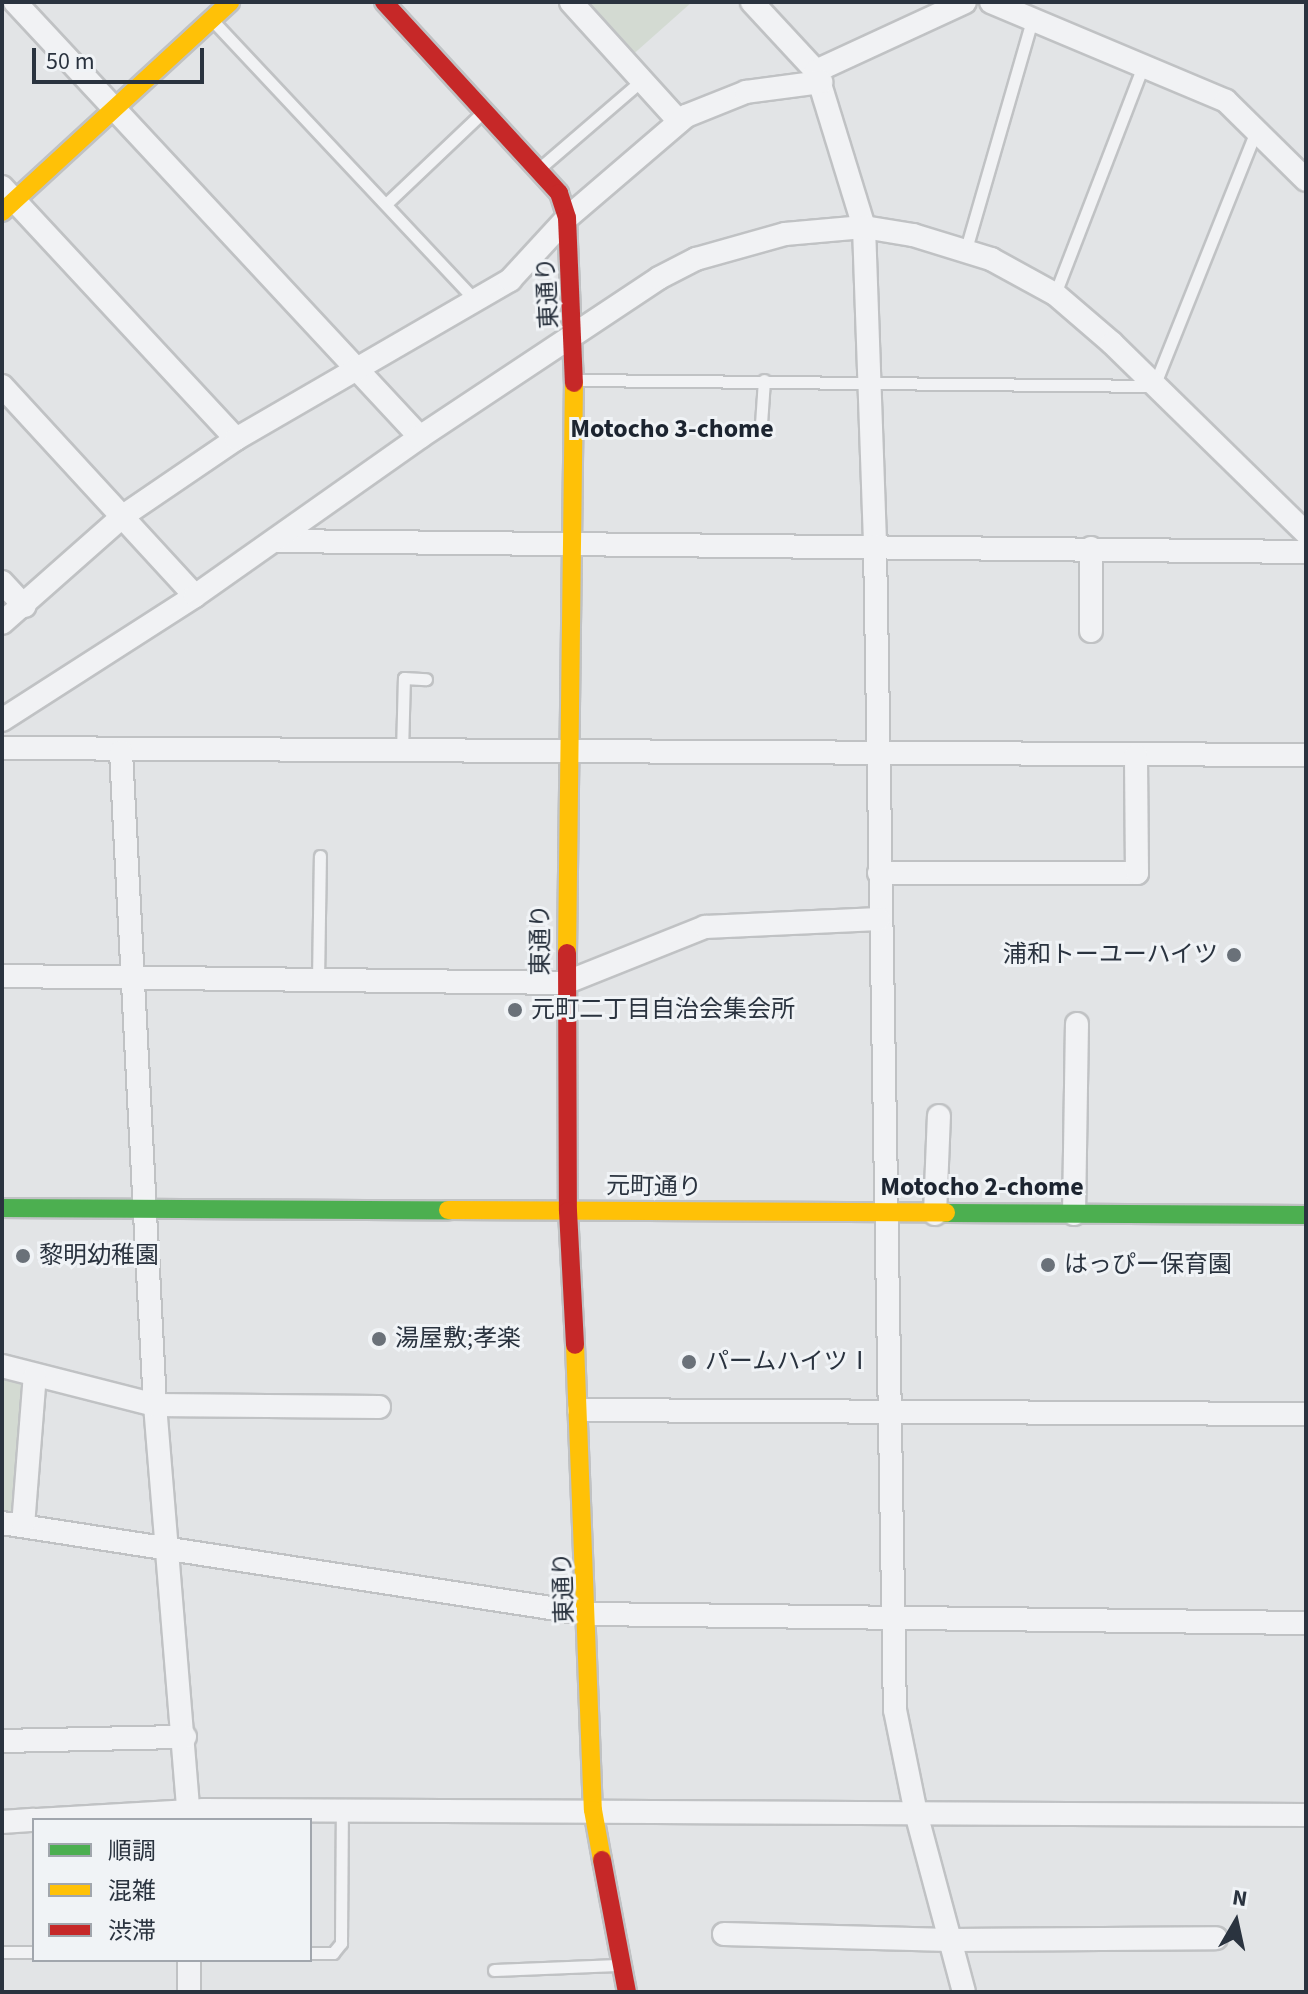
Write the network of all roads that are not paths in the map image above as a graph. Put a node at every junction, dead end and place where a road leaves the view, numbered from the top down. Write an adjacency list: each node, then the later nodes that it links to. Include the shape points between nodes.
1 (15, 2): 13 (street)
2 (230, 2): 8 (street)
3 (384, 2): 14 (street, 東通り)
4 (571, 2): 12 (street)
5 (752, 2): 11 (street)
6 (965, 2): 11 (street)
7 (991, 2): 9 (street)
8 (204, 10): 13 (street); 20 (lane)
9 (1032, 20): 10 (street); 23 (lane)
10 (1143, 66): 16 (street, via 1226,101); 24 (lane)
11 (819, 76): 15 (street, via 746,92); 22 (street)
12 (642, 80): 15 (street); 17 (lane)
13 (115, 108): 19 (street); 27 (street)
14 (484, 112): 17 (street, 東通り); 20 (lane)
15 (679, 121): 21 (street)
16 (1257, 128): 18 (street); 32 (lane)
17 (537, 170): 21 (street, 東通り, via 559,193)
18 (1306, 180)
19 (6, 200): 35 (street)
20 (386, 204): 25 (lane)
21 (567, 218): 25 (street, via 510,280); 26 (street, 東通り)
22 (864, 227): 23 (street); 26 (street, via 785,234 696,259); 30 (street)
23 (966, 249): 24 (street)
24 (1055, 294): 32 (street)
25 (476, 301): 27 (street)
26 (575, 334): 28 (street, 東通り); 34 (street)
27 (356, 370): 34 (street); 35 (street)
28 (572, 380): 29 (lane); 39 (street, 東通り)
29 (764, 380): 30 (lane); 33 (lane)
30 (871, 385): 32 (lane); 40 (street)
31 (2, 386): 36 (street)
32 (1154, 386): 37 (street)
33 (761, 424)
34 (420, 437): 38 (street)
35 (236, 439): 36 (street)
36 (123, 516): 44 (street); 45 (street)
37 (1306, 533)
38 (276, 541): 39 (street); 44 (street)
39 (569, 543): 40 (street); 53 (street, 東通り)
40 (875, 546): 41 (street); 54 (street)
41 (1091, 548): 42 (street); 47 (street)
42 (1306, 552)
43 (2, 582): 45 (street)
44 (195, 596): 49 (street)
45 (24, 606): 46 (street)
46 (2, 623)
47 (1091, 631)
48 (426, 679): 52 (lane, via 404,678)
49 (2, 720)
50 (2, 748): 51 (street)
51 (121, 752): 52 (street); 61 (street)
52 (402, 752): 53 (street)
53 (566, 753): 54 (street); 63 (street, 東通り)
54 (879, 755): 56 (street); 58 (street)
55 (1306, 755): 56 (street)
56 (1136, 756): 58 (street, via 1137,873)
57 (320, 856): 62 (lane)
58 (879, 873): 59 (street)
59 (879, 919): 63 (street, via 705,927); 69 (street)
60 (2, 976): 61 (street)
61 (130, 978): 62 (street); 66 (street)
62 (318, 980): 63 (street)
63 (565, 983): 68 (street, 東通り)
64 (1077, 1024): 71 (street)
65 (939, 1116): 70 (street)
66 (142, 1207): 67 (street, 元町通り); 68 (street, 元町通り); 75 (street)
67 (2, 1208)
68 (568, 1211): 69 (street, 元町通り); 77 (street, 東通り)
69 (885, 1213): 70 (street, 元町通り); 78 (street)
70 (935, 1214): 71 (street, 元町通り)
71 (1074, 1214): 72 (street, 元町通り)
72 (1306, 1215)
73 (2, 1366): 74 (street)
74 (35, 1375): 75 (street); 80 (street)
75 (155, 1405): 76 (street); 81 (street)
76 (379, 1407)
77 (579, 1410): 78 (street); 82 (street, 東通り)
78 (890, 1410): 79 (street); 83 (street)
79 (1306, 1414)
80 (12, 1525): 81 (street)
81 (166, 1549): 82 (street); 85 (street)
82 (589, 1614): 83 (street); 87 (street, 東通り)
83 (892, 1619): 84 (street); 89 (street, via 895,1710)
84 (1306, 1623)
85 (185, 1737): 86 (street); 90 (street)
86 (2, 1741)
87 (593, 1810): 88 (street); 89 (street); 102 (street, 東通り)
88 (342, 1812): 90 (street); 100 (lane, via 341,1943 333,1953)
89 (916, 1813): 91 (street); 97 (street)
90 (189, 1815): 92 (street)
91 (1306, 1815)
92 (97, 1818)
93 (32, 1820): 94 (street)
94 (2, 1822)
95 (724, 1934): 97 (street)
96 (1216, 1938): 97 (street)
97 (950, 1940): 106 (street)
98 (2, 1952): 99 (lane)
99 (32, 1952)
100 (312, 1953)
101 (189, 1962): 104 (street)
102 (622, 1965): 103 (lane); 105 (street, 東通り)
103 (494, 1970)
104 (189, 1992)
105 (627, 1992)
106 (964, 1992)

